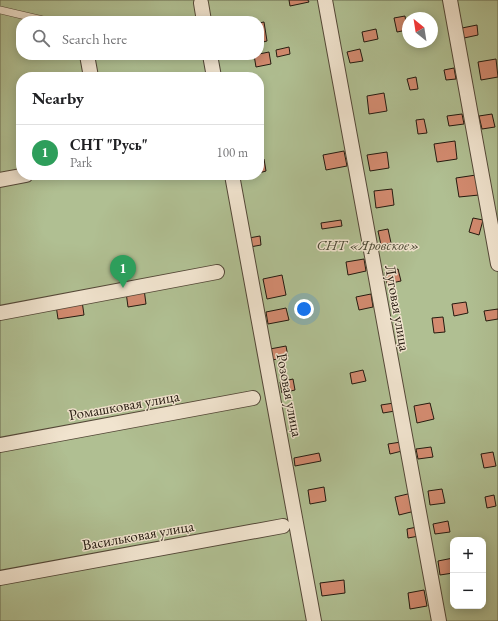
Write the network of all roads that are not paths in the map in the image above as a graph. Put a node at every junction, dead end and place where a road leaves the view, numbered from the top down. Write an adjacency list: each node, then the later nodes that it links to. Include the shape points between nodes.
1 (325, 0): 22 (street, Луговая улица)
2 (450, 0): 14 (street)
3 (201, 3): 6 (street)
4 (0, 10): 5 (lane)
5 (26, 16)
6 (203, 16)
7 (88, 60): 9 (street)
8 (211, 60): 10 (street)
9 (90, 72)
10 (213, 72)
11 (16, 177): 12 (street)
12 (0, 180)
13 (233, 180): 21 (street, Розовая улица)
14 (498, 264)
15 (218, 272): 16 (street)
16 (0, 313)
17 (253, 398): 18 (street, Ромашковая улица)
18 (0, 445)
19 (283, 526): 20 (street, Васильковая улица)
20 (0, 578)
21 (314, 621)
22 (439, 621)

